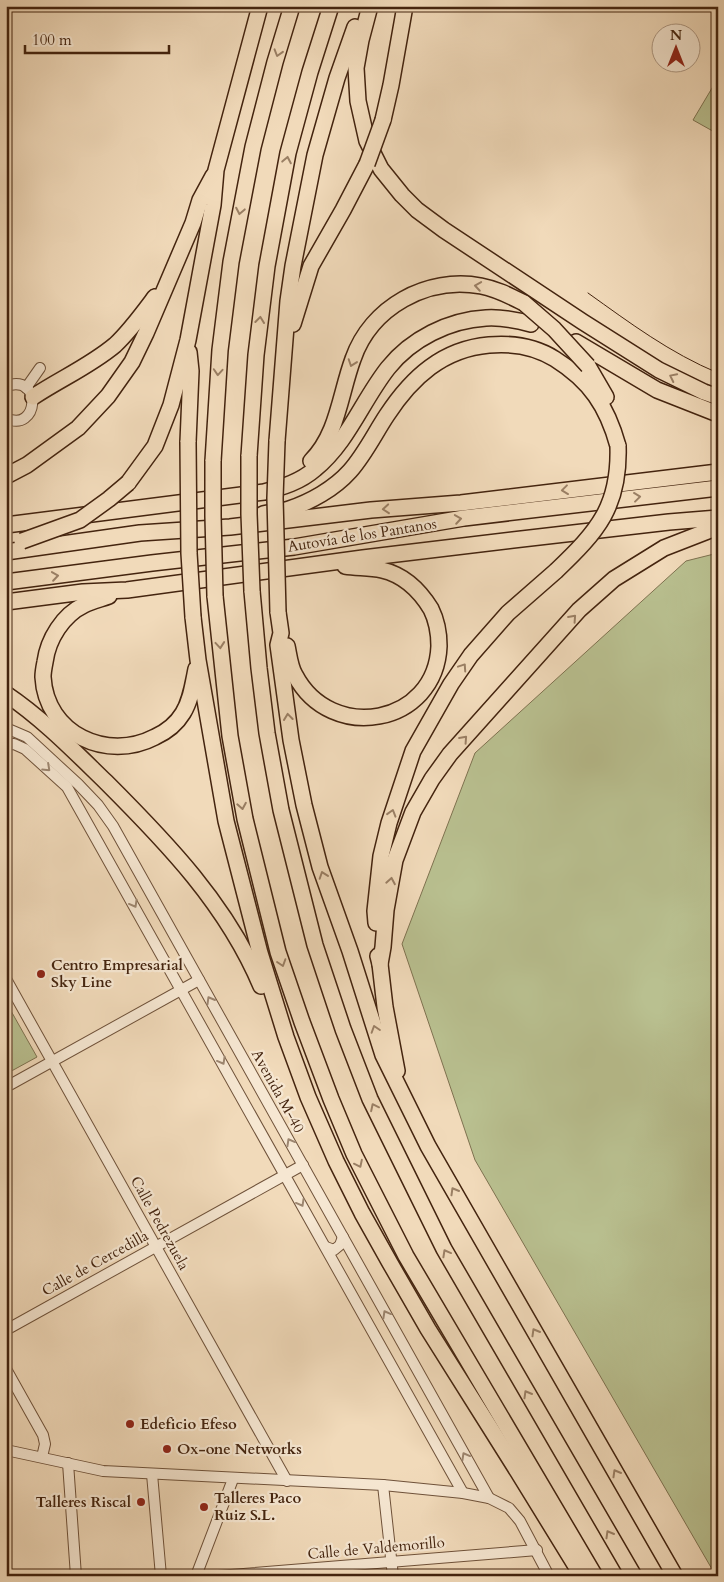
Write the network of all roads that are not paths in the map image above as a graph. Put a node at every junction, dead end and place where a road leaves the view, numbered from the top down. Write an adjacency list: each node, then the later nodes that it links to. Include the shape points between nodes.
1 (260, 6): 7 (highway)
2 (292, 6): 72 (highway, one-way to 72, bridge, via 253,148 231,262 220,350 213,461 215,596 230,736 244,819 278,952 354,1154 406,1256)
3 (331, 6): 73 (highway, one-way to 3, bridge, via 444,1249 370,1099 315,945 281,810 258,668 252,591 249,456 256,355 288,153)
4 (363, 6): 12 (highway, via 316,156 293,266)
5 (370, 6): 16 (highway, one-way to 5, via 659,370 444,230 402,195 381,169 367,141 358,101 356,68)
6 (405, 6): 12 (highway, bridge, via 383,120 367,164 311,266)
7 (216, 170): 8 (highway, via 200,200); 10 (highway, via 213,206)
8 (167, 282): 15 (highway, via 116,344 92,362); 21 (highway, via 132,362 108,396 78,428)
9 (531, 324): 23 (highway, via 487,318 439,329 409,346 388,368 337,447 315,470 292,485)
10 (188, 340): 28 (highway, bridge, via 171,405 155,446 128,483 80,520); 35 (highway, bridge, via 189,544)
11 (576, 342): 17 (highway, via 657,390)
12 (283, 362): 34 (highway, bridge, via 275,498)
13 (40, 368): 15 (street)
14 (6, 386): 15 (street, via 20,384)
15 (30, 392): 18 (street, via 33,407 29,415 20,420)
16 (718, 397)
17 (718, 414)
18 (6, 418)
19 (612, 424): 23 (highway, one-way to 23, bridge, via 611,405 588,366 554,329 524,303 481,286 440,286 398,302 376,320 353,358 334,426 324,446 312,459 295,474 270,486); 27 (highway, via 589,387 569,368 548,355 526,347 503,344 477,346 456,352 419,375 402,392 349,472 319,496 288,509); 39 (highway, one-way to 19, bridge, via 375,911 381,856 413,751 471,655 508,613 573,555 599,526 613,496 619,468)
20 (718, 472): 27 (highway, Autovía de los Pantanos, one-way to 27, via 230,527)
21 (6, 476)
22 (718, 488): 31 (highway, Autovía de los Pantanos, one-way to 22, via 294,547 464,518)
23 (226, 496): 25 (highway)
24 (718, 518): 30 (highway)
25 (6, 525)
26 (718, 527): 39 (highway, one-way to 26, via 394,860 413,812 450,754 579,610 614,579 664,548)
27 (140, 533): 29 (highway, Autovía de los Pantanos)
28 (6, 544)
29 (6, 552)
30 (328, 563): 32 (highway); 34 (highway, via 382,570 406,580 424,597 435,617 439,634 434,669 421,694 404,707 383,716 361,719 341,715 323,707 304,690 294,674)
31 (6, 582)
32 (126, 590): 33 (highway); 35 (highway, via 83,605 68,616 55,632 46,652 43,677 48,698 57,717 71,732 103,746 127,747 166,732 183,714 192,694)
33 (6, 602)
34 (281, 633): 46 (highway, one-way to 34, via 383,1055 320,867 291,740 278,645)
35 (198, 660): 43 (highway, via 226,821 260,953)
36 (6, 694): 43 (highway, via 70,747 143,819 201,884 251,961 276,1021)
37 (6, 728): 41 (street, Avenida M-40, via 27,736 98,805)
38 (6, 745): 42 (street, one-way to 42, via 25,748 67,787)
39 (380, 964): 46 (highway)
40 (6, 979): 44 (street, Calle Pedrezuela)
41 (199, 980): 42 (street); 47 (street, Avenida M-40, one-way to 41)
42 (182, 990): 44 (street); 48 (street, one-way to 48)
43 (286, 1036): 71 (highway, via 308,1097 362,1213 428,1329)
44 (52, 1062): 45 (street); 50 (street, Calle Pedrezuela)
45 (6, 1087)
46 (401, 1090): 74 (highway, one-way to 46, via 428,1146)
47 (303, 1165): 48 (street, Calle de Cercedilla); 49 (street, Avenida M-40)
48 (285, 1174): 50 (street, Calle de Cercedilla); 51 (street, one-way to 51)
49 (343, 1237): 51 (street, via 334,1250); 62 (street, Avenida M-40, one-way to 49)
50 (156, 1246): 52 (street, Calle de Cercedilla); 59 (street, Calle Pedrezuela)
51 (326, 1247): 61 (street)
52 (6, 1330)
53 (6, 1369): 55 (street, via 42,1435 45,1444)
54 (6, 1450): 55 (street)
55 (42, 1457): 56 (street)
56 (68, 1462): 57 (street, via 103,1471); 65 (street)
57 (152, 1474): 58 (street); 66 (street)
58 (233, 1478): 59 (street); 67 (street)
59 (287, 1481): 60 (street)
60 (383, 1485): 61 (street); 64 (street)
61 (463, 1493): 62 (street)
62 (489, 1498): 63 (street, via 509,1508)
63 (537, 1550): 64 (street, Calle de Valdemorillo); 70 (street)
64 (391, 1562): 68 (street, Calle de Valdemorillo); 69 (street)
65 (76, 1576)
66 (161, 1576)
67 (196, 1576)
68 (218, 1576)
69 (393, 1576)
70 (550, 1576)
71 (582, 1576)
72 (595, 1576)
73 (634, 1576)
74 (675, 1576)

